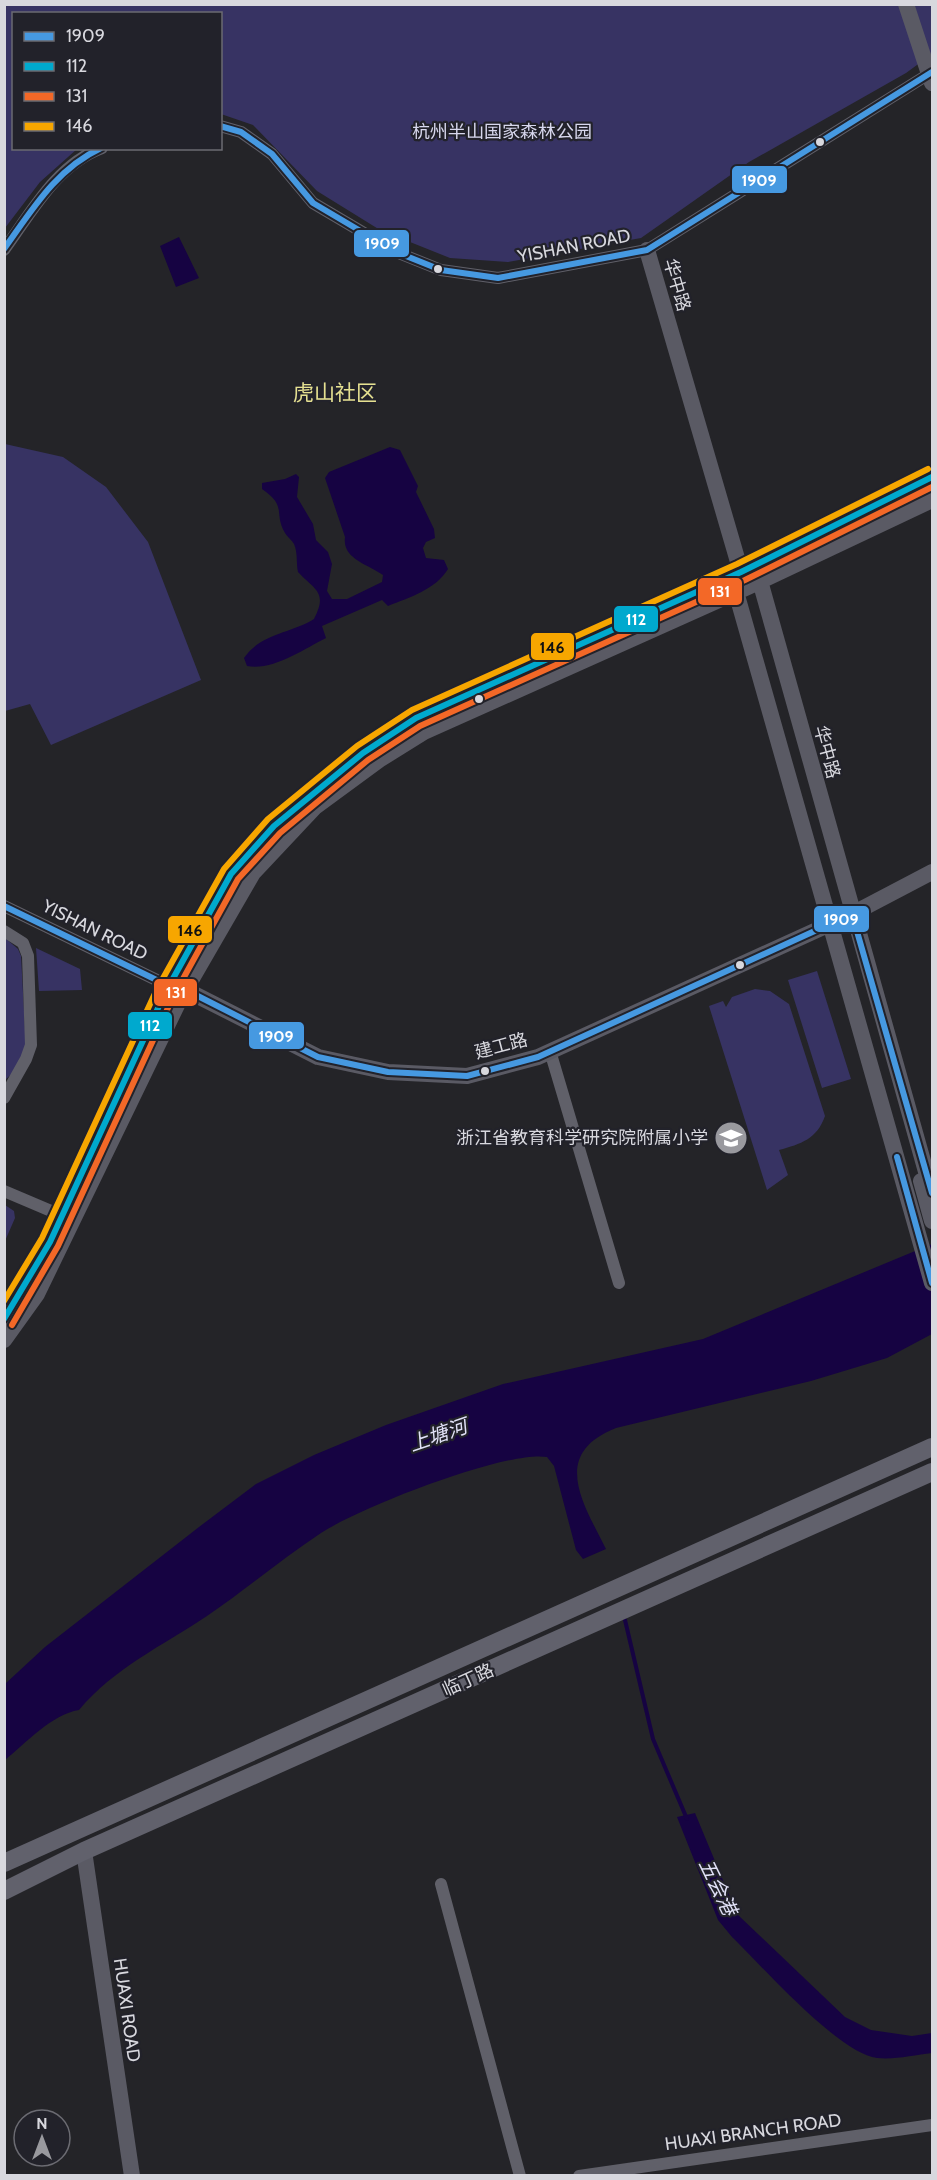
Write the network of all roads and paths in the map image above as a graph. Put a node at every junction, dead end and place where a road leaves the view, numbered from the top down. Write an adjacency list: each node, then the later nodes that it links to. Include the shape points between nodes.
1 (906, 4): 2 (main road)
2 (931, 76): 6 (street, YISHAN ROAD)
3 (222, 127): 6 (street, YISHAN ROAD, via 241,132 272,154 313,203 396,252 441,270 498,278)
4 (97, 150): 5 (street, via 50,186)
5 (4, 250)
6 (647, 250): 9 (main road, 华中路)
7 (933, 477): 9 (main road)
8 (933, 500): 10 (main road)
9 (741, 572): 10 (main road); 11 (main road); 19 (main road, via 416,718 363,753 274,826 231,874)
10 (760, 581): 11 (main road); 14 (main road, 华中路)
11 (735, 592): 15 (main road, 华中路); 19 (main road, via 424,732 379,760 315,807 253,873)
12 (933, 873): 14 (main road)
13 (4, 906): 19 (street, YISHAN ROAD)
14 (852, 914): 15 (main road, 建工路); 17 (main road, 华中路)
15 (831, 922): 18 (main road, 华中路); 20 (main road, 建工路)
16 (4, 931): 22 (street, via 23,943 28,956 31,1045)
17 (864, 954): 21 (main road, 华中路); 24 (main road, 华中路)
18 (842, 959): 21 (main road, 华中路); 27 (main road, 华中路)
19 (177, 988): 20 (main road, 建工路, via 318,1057 388,1072 466,1076); 25 (main road)
20 (550, 1051): 28 (street)
21 (878, 1052): 26 (main road, 华中路); 27 (main road, 华中路)
22 (4, 1098)
23 (4, 1191): 25 (street)
24 (933, 1193)
25 (68, 1217): 30 (main road); 31 (main road, via 37,1294)
26 (933, 1221)
27 (927, 1248): 29 (main road, 华中路)
28 (619, 1283)
29 (933, 1284)
30 (4, 1320)
31 (4, 1340)
32 (933, 1447): 35 (main road, 临丁路)
33 (933, 1472): 34 (main road, 临丁路)
34 (84, 1851): 37 (main road, 临丁路); 39 (main road, HUAXI ROAD)
35 (4, 1863)
36 (441, 1884): 40 (street)
37 (4, 1891)
38 (933, 2125): 41 (street, HUAXI BRANCH ROAD)
39 (132, 2175)
40 (520, 2175)
41 (579, 2175)

